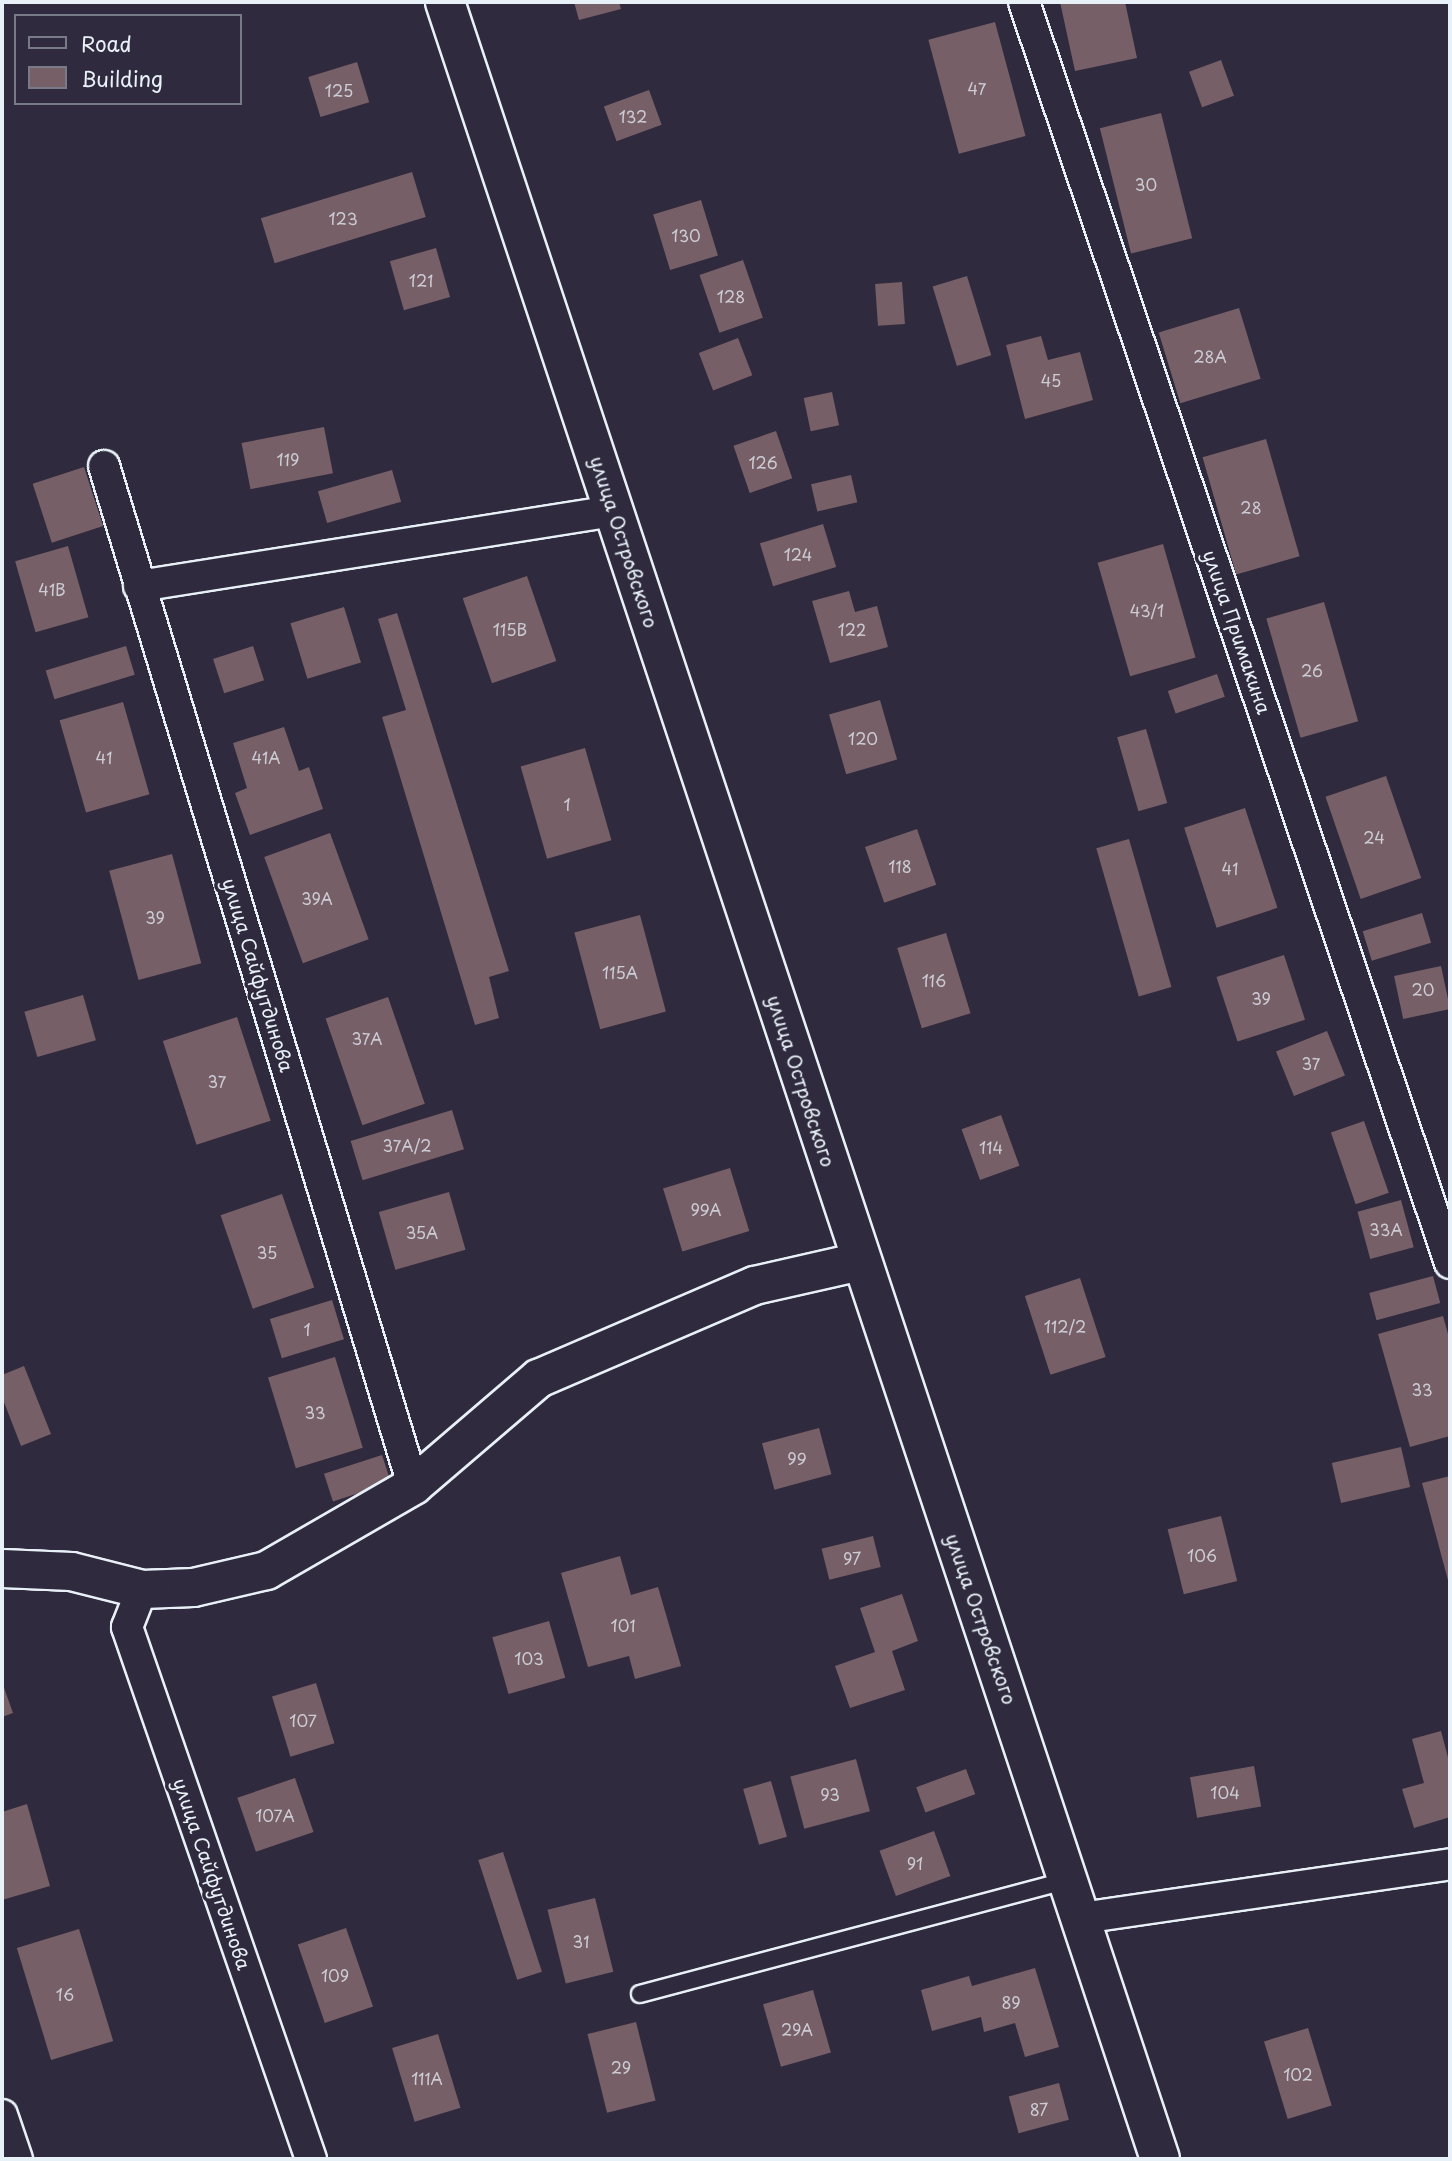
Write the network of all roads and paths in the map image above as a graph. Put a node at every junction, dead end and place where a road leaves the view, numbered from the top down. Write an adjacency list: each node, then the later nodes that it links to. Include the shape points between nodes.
1 (445, 2): 4 (main road, улица Островского)
2 (1024, 2): 7 (street, улица Примакина)
3 (104, 466): 5 (street, улица Сайфутдинова)
4 (613, 510): 5 (street); 6 (main road, улица Островского)
5 (139, 586): 8 (street, улица Сайфутдинова)
6 (860, 1261): 8 (street, via 754,1285 538,1378); 12 (main road, улица Островского)
7 (1450, 1263)
8 (414, 1485): 10 (street, via 266,1570 193,1587)
9 (2, 1568): 10 (street, via 71,1571)
10 (142, 1589): 17 (street, улица Сайфутдинова, via 127,1627)
11 (1450, 1864): 13 (street)
12 (1069, 1879): 13 (main road, улица Островского); 14 (lane)
13 (1082, 1918): 18 (main road, улица Островского)
14 (640, 1994)
15 (2, 2115): 16 (street)
16 (17, 2159)
17 (311, 2159)
18 (1160, 2159)

